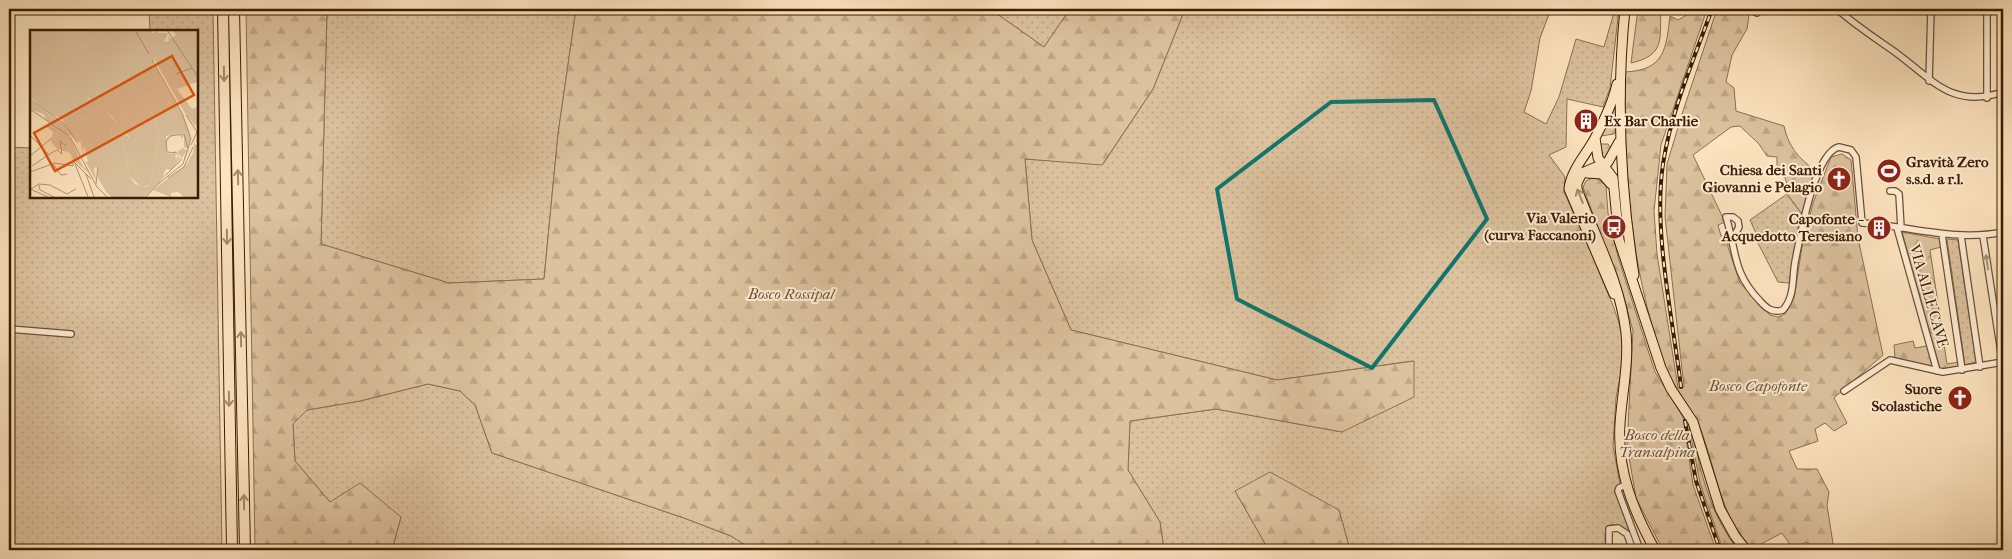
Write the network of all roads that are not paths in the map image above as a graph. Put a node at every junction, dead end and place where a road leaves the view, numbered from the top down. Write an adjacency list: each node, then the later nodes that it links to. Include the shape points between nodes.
1 (222, 9): 38 (highway, one-way to 38)
2 (234, 9): 39 (highway, one-way to 2)
3 (1625, 9): 9 (main road)
4 (1750, 9): 5 (street, via 1755,12)
5 (1760, 9)
6 (1837, 9): 10 (street)
7 (1931, 9): 10 (street)
8 (1988, 9): 12 (street)
9 (1620, 74): 13 (main road, via 1611,105); 14 (main road)
10 (1929, 81): 12 (street, via 1959,96)
11 (2003, 92): 12 (street)
12 (1987, 98)
13 (1595, 138): 15 (main road, via 1596,151); 16 (main road)
14 (1619, 142): 15 (main road, via 1612,158); 18 (main road)
15 (1603, 164): 16 (main road, via 1592,162); 17 (main road, via 1585,170); 18 (main road, via 1616,171); 20 (main road, via 1613,178)
16 (1578, 166): 28 (main road, via 1570,180 1570,197)
17 (1580, 176): 20 (main road, via 1592,172 1606,176 1613,189); 28 (main road, one-way to 17, via 1619,294 1577,189)
18 (1623, 182): 27 (main road)
19 (1890, 190): 21 (street, via 1899,194)
20 (1616, 207): 27 (main road, via 1624,261)
21 (1899, 228): 23 (street, VIA ALLE CAVE); 26 (street, VIA ALLE CAVE, via 1862,224 1856,157 1851,150 1839,147 1828,153 1817,176 1802,230 1792,295 1783,310 1777,312 1765,307 1743,281 1736,262); 34 (street, VIA ALLE CAVE)
22 (2003, 232): 25 (street, VIA ALLE CAVE)
23 (1942, 235): 24 (street, VIA ALLE CAVE); 33 (street)
24 (1961, 236): 25 (street, VIA ALLE CAVE); 32 (street)
25 (1983, 236): 31 (street, one-way to 25)
26 (1733, 238)
27 (1636, 288): 43 (main road, via 1666,380 1693,422 1720,509)
28 (1621, 308): 36 (main road, via 1627,349 1620,446)
29 (9, 329): 30 (street)
30 (71, 334)
31 (2003, 363): 32 (street)
32 (1980, 367): 33 (street)
33 (1962, 370): 34 (street)
34 (1937, 371): 35 (street, via 1890,360)
35 (1844, 391)
36 (1625, 485): 41 (street, via 1618,491); 42 (main road)
37 (1609, 547): 40 (street, via 1608,529 1618,528 1627,534)
38 (232, 550)
39 (244, 550)
40 (1633, 550)
41 (1640, 550)
42 (1655, 550)
43 (1746, 550)

